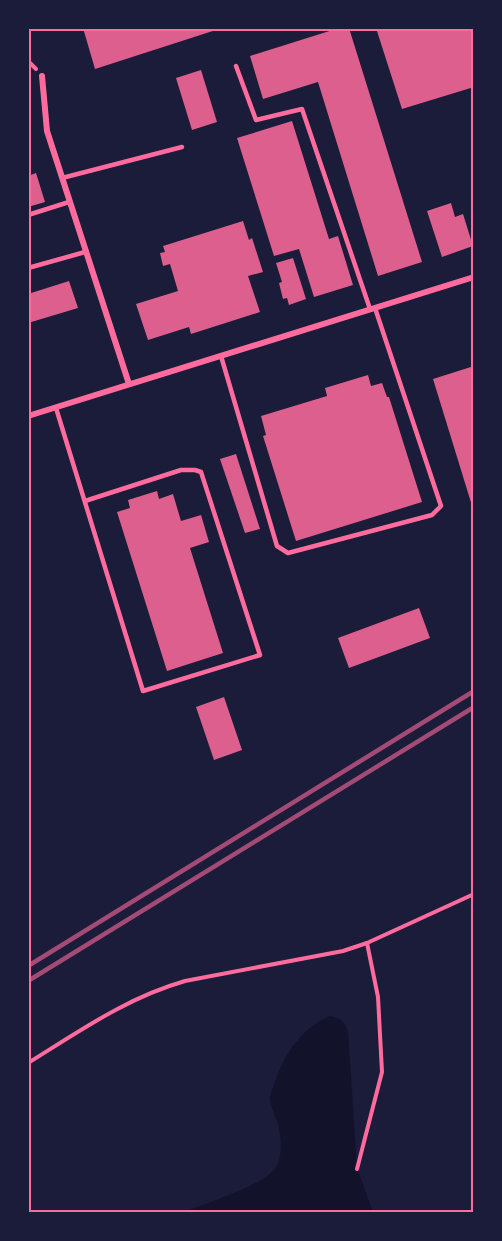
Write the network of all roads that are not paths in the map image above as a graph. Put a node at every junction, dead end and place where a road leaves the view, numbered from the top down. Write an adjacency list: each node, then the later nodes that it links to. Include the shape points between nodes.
1 (236, 66): 10 (lane, via 256,120 303,109)
2 (42, 76): 4 (street, via 47,131)
3 (182, 147): 4 (lane)
4 (62, 178): 5 (street)
5 (69, 202): 6 (lane); 7 (street)
6 (28, 215)
7 (85, 252): 8 (lane); 12 (street)
8 (28, 268)
9 (474, 277): 10 (street)
10 (372, 308): 11 (street); 11 (lane, via 441,506 432,515 288,553 277,546)
11 (220, 356): 12 (street)
12 (129, 384): 13 (street)
13 (56, 408): 14 (street); 15 (lane)
14 (28, 416)
15 (85, 501): 15 (lane, via 143,691 261,655 201,472 181,470)

